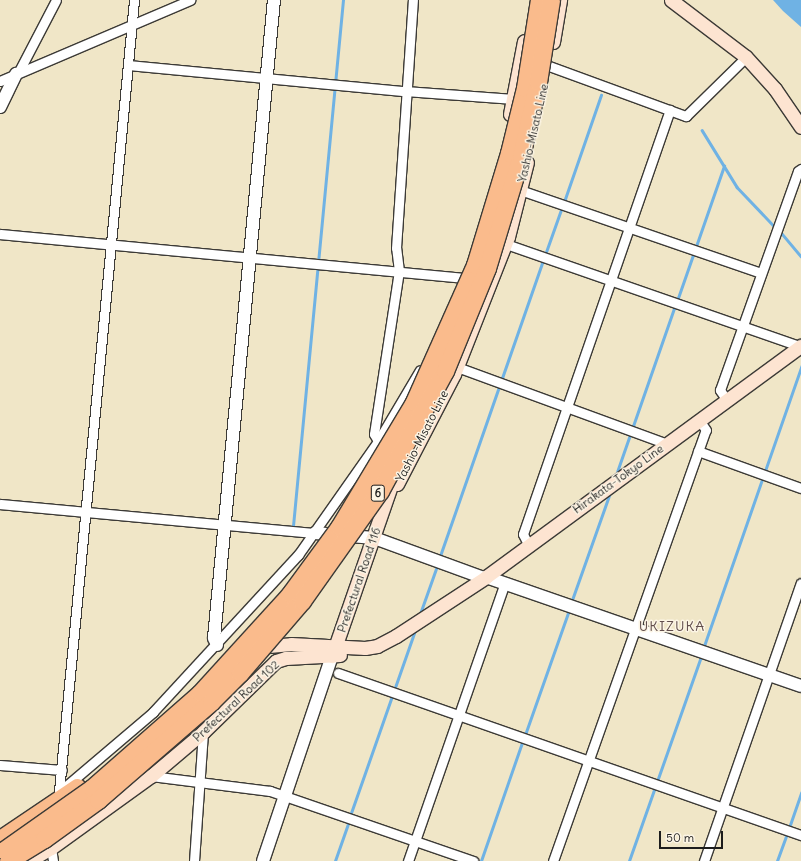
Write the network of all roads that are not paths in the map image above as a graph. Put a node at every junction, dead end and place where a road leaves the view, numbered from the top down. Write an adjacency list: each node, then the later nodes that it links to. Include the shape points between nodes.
1 (56, 0): 15 (street)
2 (134, 0): 11 (street)
3 (190, 0): 11 (street)
4 (274, 0): 16 (street)
5 (413, 0): 18 (street)
6 (551, 0): 47 (highway, 6, bridge, via 538,82 515,179 496,242 472,308)
7 (560, 0): 10 (main road, Yashio-Misato Line)
8 (671, 0): 12 (main road)
9 (534, 4): 10 (main road); 19 (main road, Yashio-Misato Line); 40 (highway, 6, bridge, via 525,88 489,225 460,303)
10 (557, 17): 14 (main road, Yashio-Misato Line)
11 (132, 24): 13 (street); 15 (street)
12 (746, 57): 21 (street, via 686,116); 22 (main road, via 775,89)
13 (128, 65): 16 (street); 29 (street)
14 (549, 66): 21 (street); 25 (main road, Yashio-Misato Line)
15 (17, 74): 17 (street); 20 (street)
16 (267, 78): 18 (street); 30 (street)
17 (0, 81)
18 (405, 92): 19 (street); 31 (street, via 396,248)
19 (514, 99): 24 (main road, Yashio-Misato Line)
20 (0, 107)
21 (670, 110): 26 (street)
22 (801, 127)
23 (801, 169): 32 (street, via 798,170)
24 (495, 183): 25 (street); 33 (main road, Yashio-Misato Line)
25 (520, 190): 26 (street); 28 (main road, Yashio-Misato Line)
26 (629, 228): 32 (street); 34 (street)
27 (0, 234): 29 (street)
28 (506, 244): 34 (street); 38 (main road, Yashio-Misato Line)
29 (110, 245): 30 (street); 49 (street)
30 (249, 258): 31 (street); 50 (street)
31 (399, 271): 33 (street); 43 (street, via 374,434)
32 (761, 273): 35 (street)
33 (463, 278): 37 (main road, Yashio-Misato Line)
34 (611, 280): 35 (street); 41 (street)
35 (742, 327): 36 (street); 39 (street, via 720,390)
36 (801, 346): 39 (main road, Hirakata-Tokyo Line)
37 (430, 353): 43 (street); 47 (main road, Yashio-Misato Line)
38 (457, 366): 41 (street); 47 (main road, Yashio-Misato Line)
39 (726, 399): 42 (main road, Hirakata-Tokyo Line)
40 (414, 402): 77 (highway, bridge, via 396,422 366,473 299,567 195,684 111,760 77,787); 80 (highway, 6, bridge, via 318,559 228,664 128,758 43,824)
41 (567, 405): 44 (street); 53 (street, via 523,534)
42 (699, 420): 44 (main road, Hirakata-Tokyo Line); 45 (street, via 706,430)
43 (378, 441): 51 (street)
44 (667, 444): 53 (main road, Hirakata-Tokyo Line)
45 (698, 451): 46 (street); 58 (street)
46 (801, 488)
47 (383, 498): 52 (main road, Prefectural Road 116); 82 (highway, 6, bridge, via 302,601 240,673 211,702 98,800); 83 (highway, bridge, via 315,597 215,712 178,748 98,811)
48 (0, 504): 49 (street)
49 (86, 512): 50 (street); 69 (street)
50 (224, 524): 51 (street); 59 (street, via 214,638)
51 (315, 533): 52 (street); 59 (street)
52 (374, 538): 54 (street); 60 (main road, Prefectural Road 116)
53 (528, 544): 54 (main road, Hirakata-Tokyo Line)
54 (485, 577): 56 (street); 57 (main road, Hirakata-Tokyo Line)
55 (801, 582): 62 (street)
56 (505, 583): 58 (street); 64 (street)
57 (434, 612): 60 (main road, Prefectural Road 102, via 398,643 378,651)
58 (637, 629): 62 (street); 67 (street)
59 (217, 645): 66 (street)
60 (334, 651): 65 (main road, Prefectural Road 102, via 276,661); 66 (main road, Prefectural Road 102, via 291,644 250,648 227,658 178,708); 73 (street)
61 (338, 674): 64 (street)
62 (769, 675): 63 (street); 74 (street)
63 (801, 686)
64 (458, 716): 67 (street); 78 (street)
65 (203, 732): 70 (main road, Prefectural Road 102); 71 (street)
66 (126, 745): 72 (street); 79 (main road, Prefectural Road 102, via 60,805)
67 (588, 761): 74 (street); 89 (street)
68 (0, 765): 69 (street)
69 (62, 770): 72 (street)
70 (152, 776): 71 (street); 81 (main road, Prefectural Road 102)
71 (201, 783): 73 (street); 85 (street)
72 (60, 791): 75 (street)
73 (286, 795): 78 (street); 86 (street)
74 (723, 808): 76 (street); 90 (street)
75 (0, 832)
76 (801, 835)
77 (0, 840)
78 (415, 841): 87 (street); 88 (street)
79 (0, 845)
80 (0, 853)
81 (52, 855): 84 (main road, Prefectural Road 102)
82 (8, 861)
83 (21, 861)
84 (29, 861)
85 (194, 861)
86 (263, 861)
87 (408, 861)
88 (473, 861)
89 (553, 861)
90 (704, 861)

